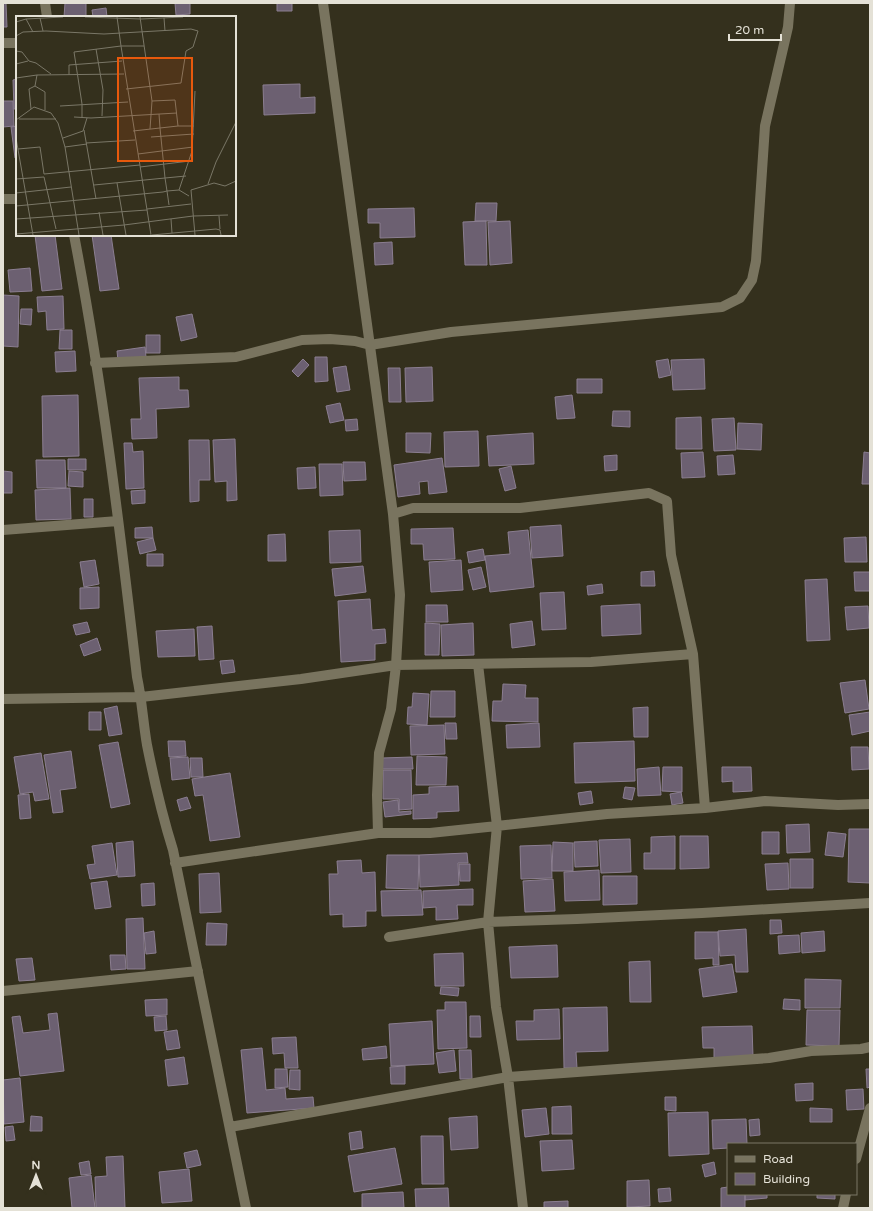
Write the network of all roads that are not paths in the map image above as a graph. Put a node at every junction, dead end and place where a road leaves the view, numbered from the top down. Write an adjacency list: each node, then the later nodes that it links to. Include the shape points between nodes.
1 (45, 3): 4 (street)
2 (323, 3): 10 (street)
3 (790, 3): 10 (street, via 788,27 766,126 756,261 752,280 740,298 722,307 452,332)
4 (46, 16)
5 (3, 43): 6 (street)
6 (16, 43)
7 (16, 198): 8 (street)
8 (3, 199)
9 (74, 236): 11 (street)
10 (370, 344): 11 (street, via 330,338 302,340 236,357); 12 (street)
11 (96, 363): 13 (street)
12 (393, 514): 15 (street, via 413,508 520,508 649,493 667,501 671,555); 17 (street, via 400,595)
13 (118, 521): 14 (street); 18 (street)
14 (3, 530)
15 (693, 654): 16 (street, via 591,662); 21 (street)
16 (478, 664): 17 (street); 22 (street)
17 (396, 665): 18 (street, via 301,679); 23 (street, via 391,709 379,753)
18 (141, 697): 19 (street); 24 (street, via 152,770)
19 (3, 699)
20 (870, 804): 21 (street, via 765,801)
21 (705, 808): 22 (street, via 607,814)
22 (496, 826): 23 (street, via 430,833); 26 (street)
23 (378, 833): 24 (street)
24 (175, 863): 28 (street)
25 (870, 903): 26 (street, via 694,914)
26 (488, 922): 27 (street); 31 (street, via 496,1007)
27 (388, 937)
28 (198, 970): 29 (street); 33 (street)
29 (3, 991)
30 (870, 1047): 31 (street, via 810,1051 769,1058)
31 (508, 1077): 33 (street); 37 (street)
32 (870, 1108): 34 (street)
33 (230, 1127): 36 (street)
34 (857, 1155)
35 (846, 1195): 38 (street)
36 (246, 1208)
37 (523, 1208)
38 (843, 1208)

